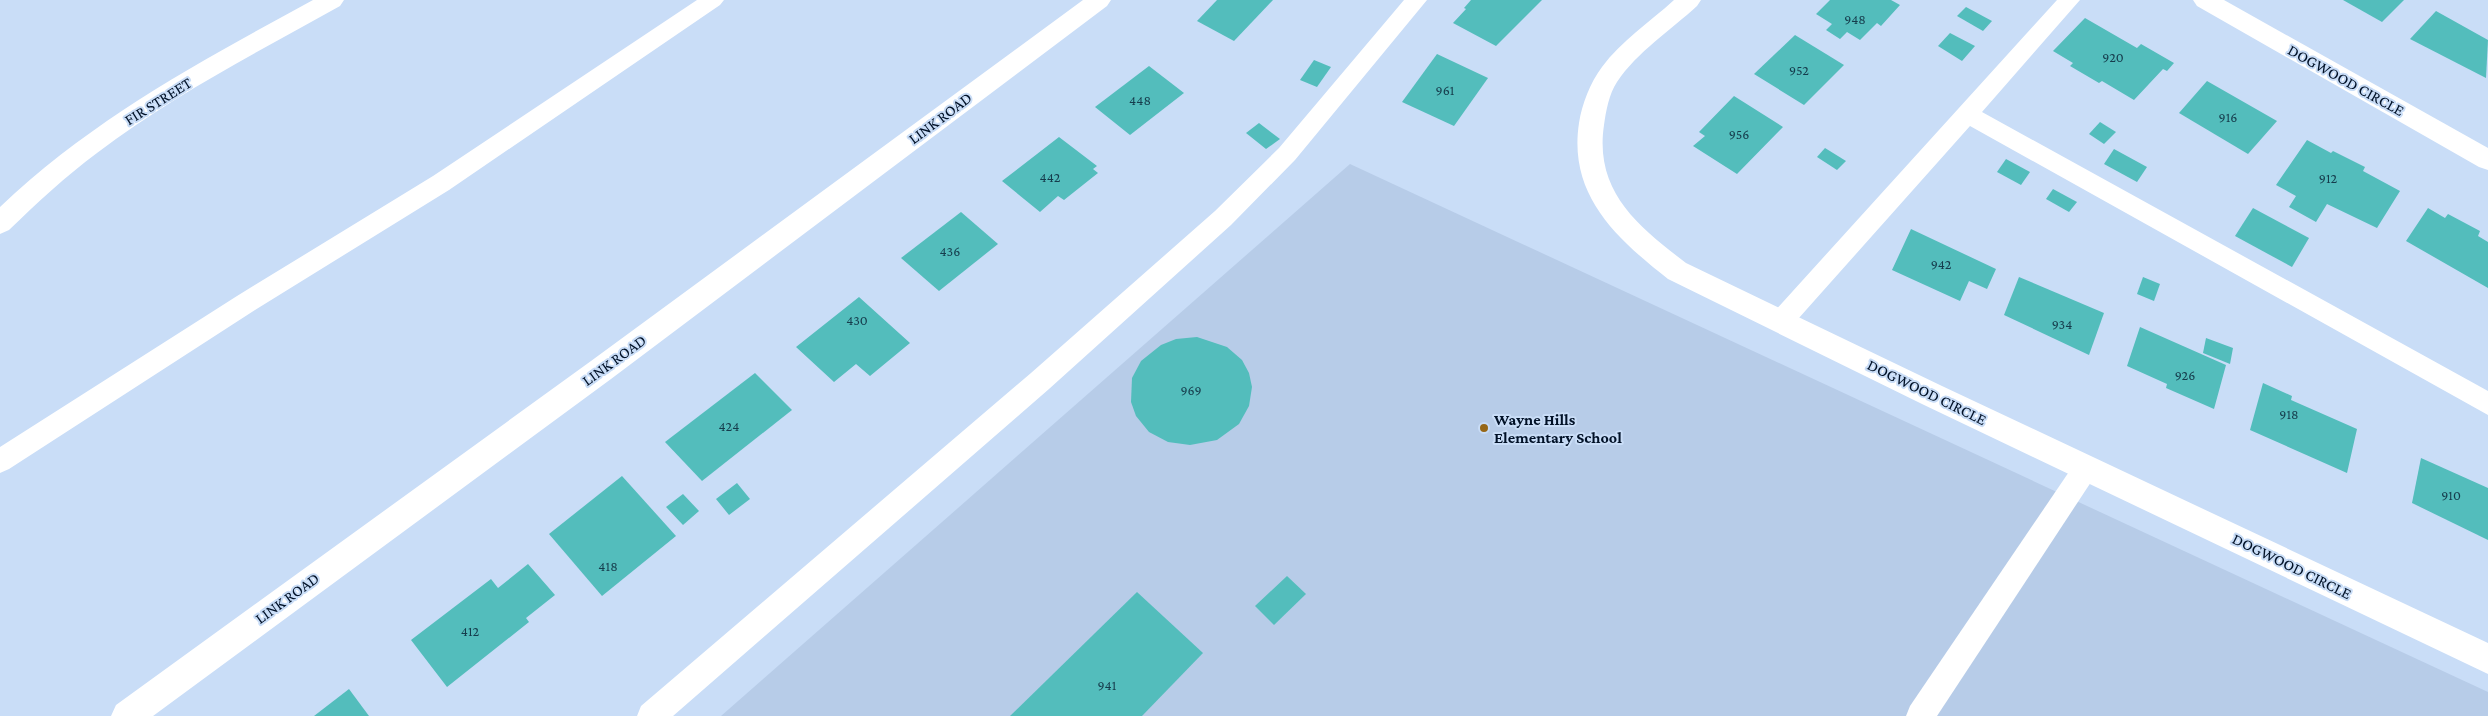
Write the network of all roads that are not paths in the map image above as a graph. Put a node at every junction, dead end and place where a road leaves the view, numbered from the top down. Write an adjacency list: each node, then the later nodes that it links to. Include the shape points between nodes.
1 (332, 0): 10 (street, FIR STREET, via 158,99 91,144 40,184)
2 (713, 0): 13 (lane, via 441,183)
3 (1099, 0): 16 (street, LINK ROAD)
4 (1416, 0): 17 (lane, via 1287,154 1223,218 1040,381)
5 (1689, 0): 11 (street, DOGWOOD CIRCLE, via 1612,70 1599,92 1589,130 1591,163 1599,191 1611,211 1640,243 1676,270)
6 (2069, 0): 8 (lane)
7 (2205, 0): 9 (street, DOGWOOD CIRCLE)
8 (1966, 113): 11 (lane); 12 (lane)
9 (2488, 160)
10 (0, 223)
11 (1781, 321): 14 (street, DOGWOOD CIRCLE)
12 (2488, 404)
13 (0, 461)
14 (2086, 468): 15 (street, DOGWOOD CIRCLE); 18 (lane)
15 (2488, 659)
16 (127, 716)
17 (651, 716)
18 (1920, 716)

